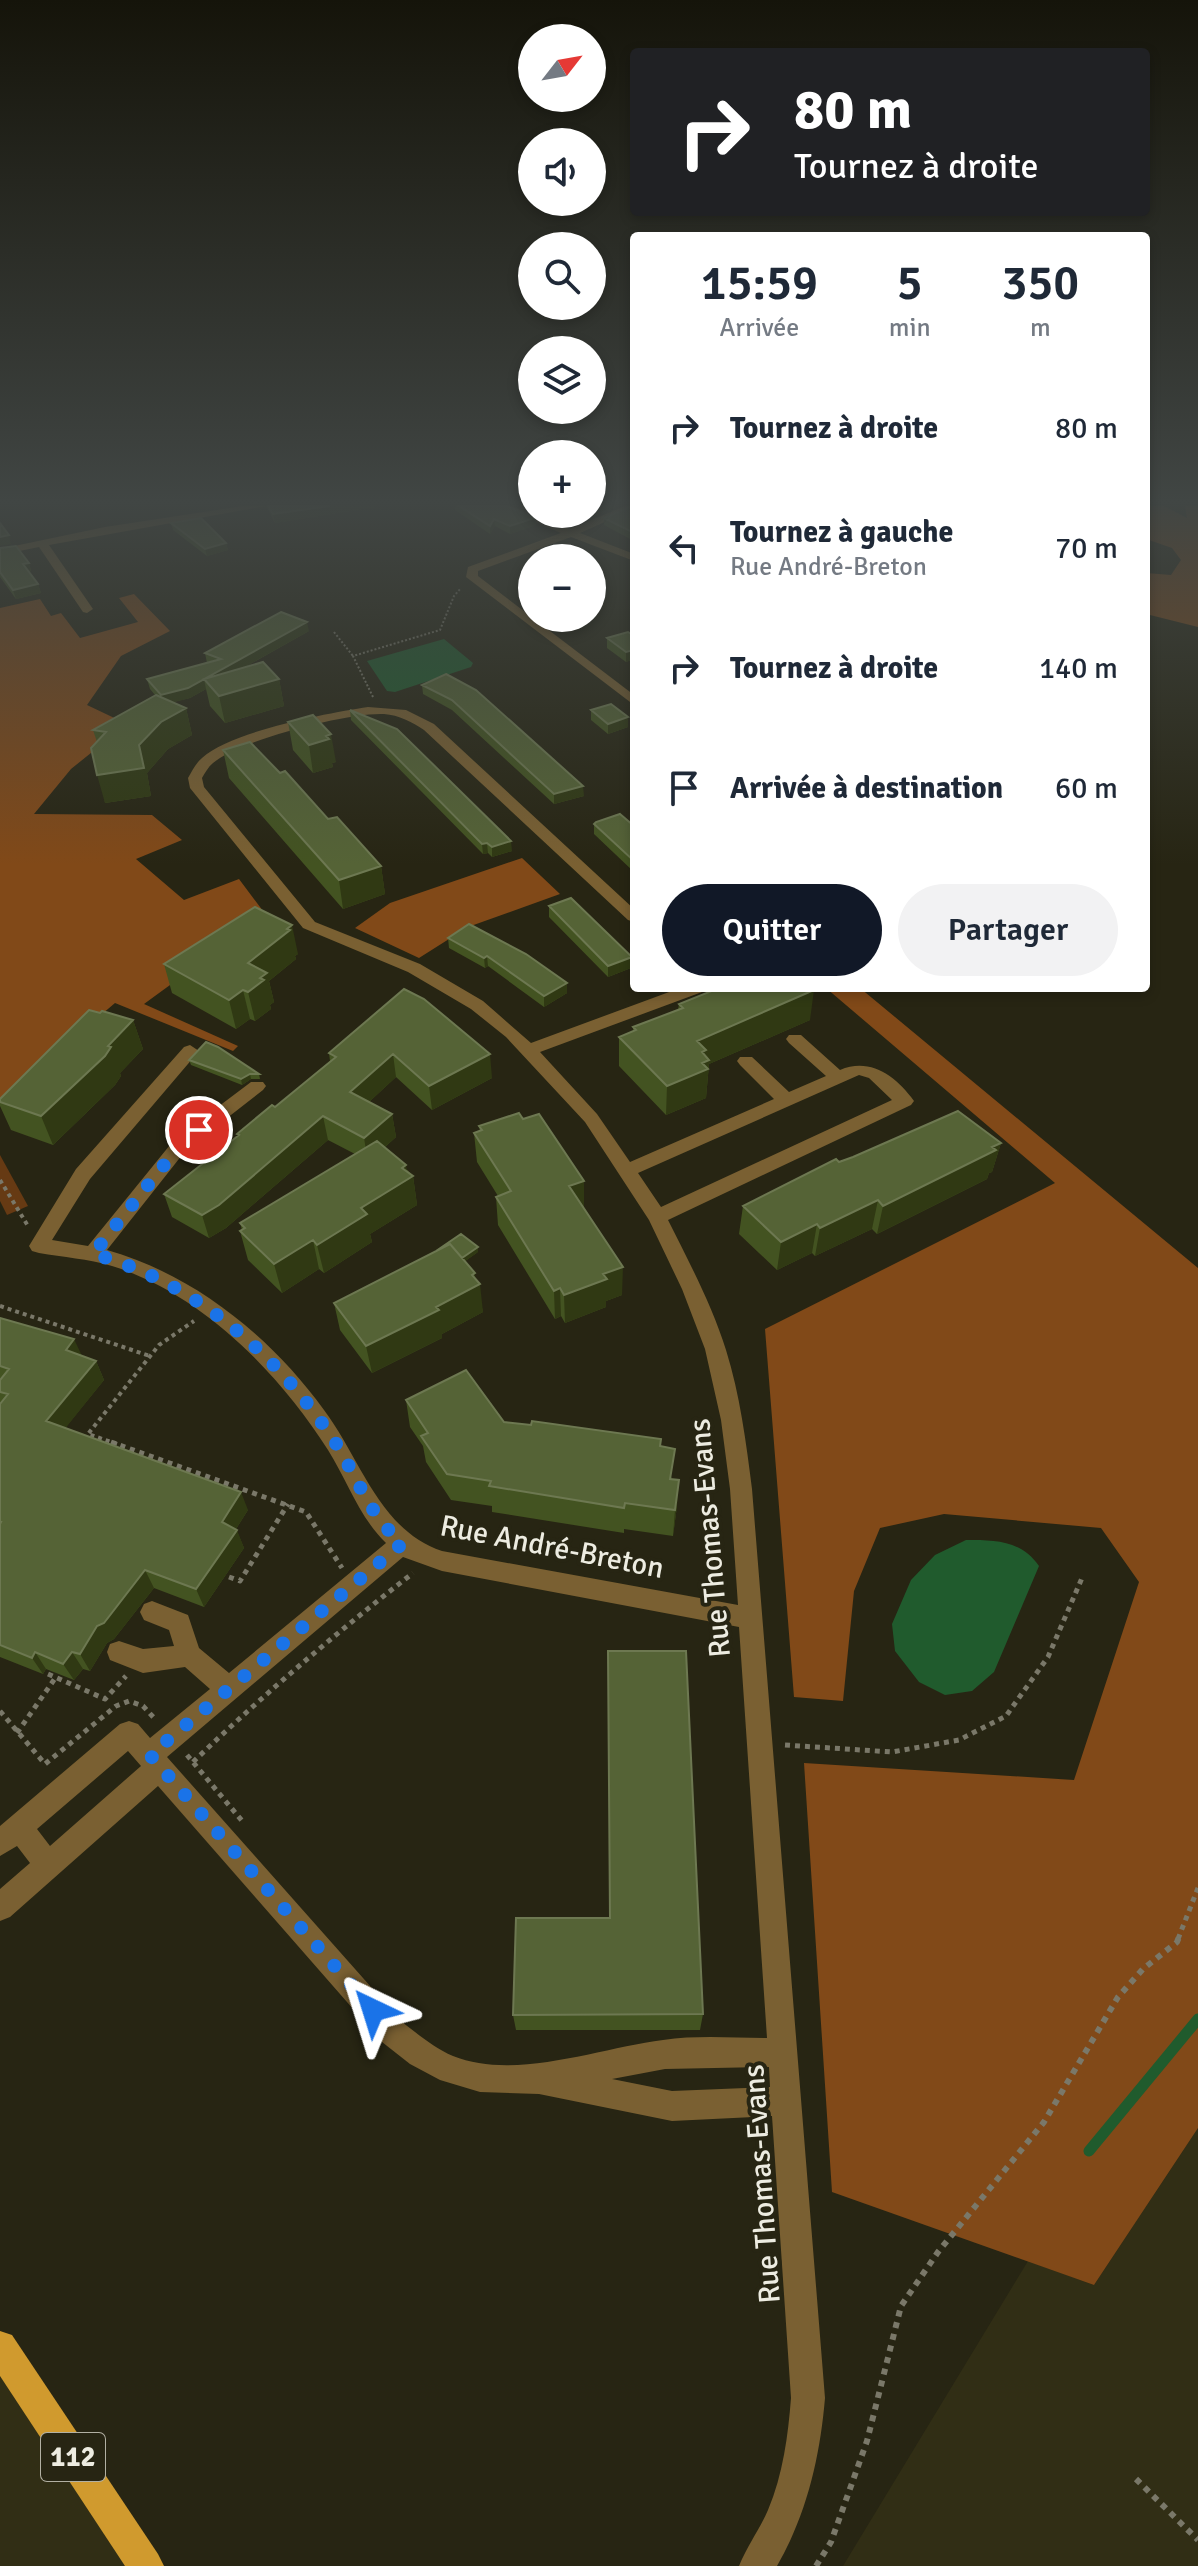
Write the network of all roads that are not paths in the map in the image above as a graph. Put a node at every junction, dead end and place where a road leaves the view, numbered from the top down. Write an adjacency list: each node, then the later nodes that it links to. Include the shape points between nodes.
1 (532, 626): 2 (street)
2 (630, 698)
3 (630, 913): 6 (street, Rue Thomas-Evans, via 418,719 379,709 352,712 221,751 200,769 197,788 309,925 444,984)
4 (685, 992): 6 (street)
5 (795, 1039): 9 (street)
6 (529, 1050): 12 (street, Rue Thomas-Evans, via 591,1118)
7 (190, 1051): 14 (street, Rue André-Breton, via 83,1174 39,1246)
8 (746, 1061): 11 (street)
9 (837, 1077): 11 (street); 13 (street, via 858,1069 875,1074 905,1101)
10 (257, 1086): 14 (street, via 180,1145)
11 (786, 1100): 12 (street)
12 (628, 1170): 13 (street, Rue Thomas-Evans)
13 (657, 1217): 17 (street, Rue Thomas-Evans, via 715,1349 732,1420)
14 (93, 1254): 15 (street, Rue André-Breton, via 155,1276 258,1348 304,1398 376,1512)
15 (403, 1543): 17 (street, Rue André-Breton, via 442,1561); 20 (street)
16 (152, 1612): 19 (street, via 179,1623)
17 (749, 1618): 25 (street, Rue Thomas-Evans)
18 (119, 1652): 19 (street, via 143,1661)
19 (189, 1655): 20 (street)
20 (229, 1689): 21 (street)
21 (155, 1761): 22 (street, via 129,1733); 23 (street); 26 (street, via 392,2032 450,2070)
22 (9, 1835): 23 (street)
23 (48, 1865): 24 (street)
24 (0, 1907)
25 (782, 2052): 26 (street, via 665,2054); 27 (street, Rue Thomas-Evans)
26 (539, 2079): 27 (street, via 672,2106)
27 (786, 2101): 30 (street, Rue Thomas-Evans, via 808,2398 804,2449 790,2498)
28 (0, 2347): 29 (main road, 112)
29 (146, 2566)
30 (757, 2566)

